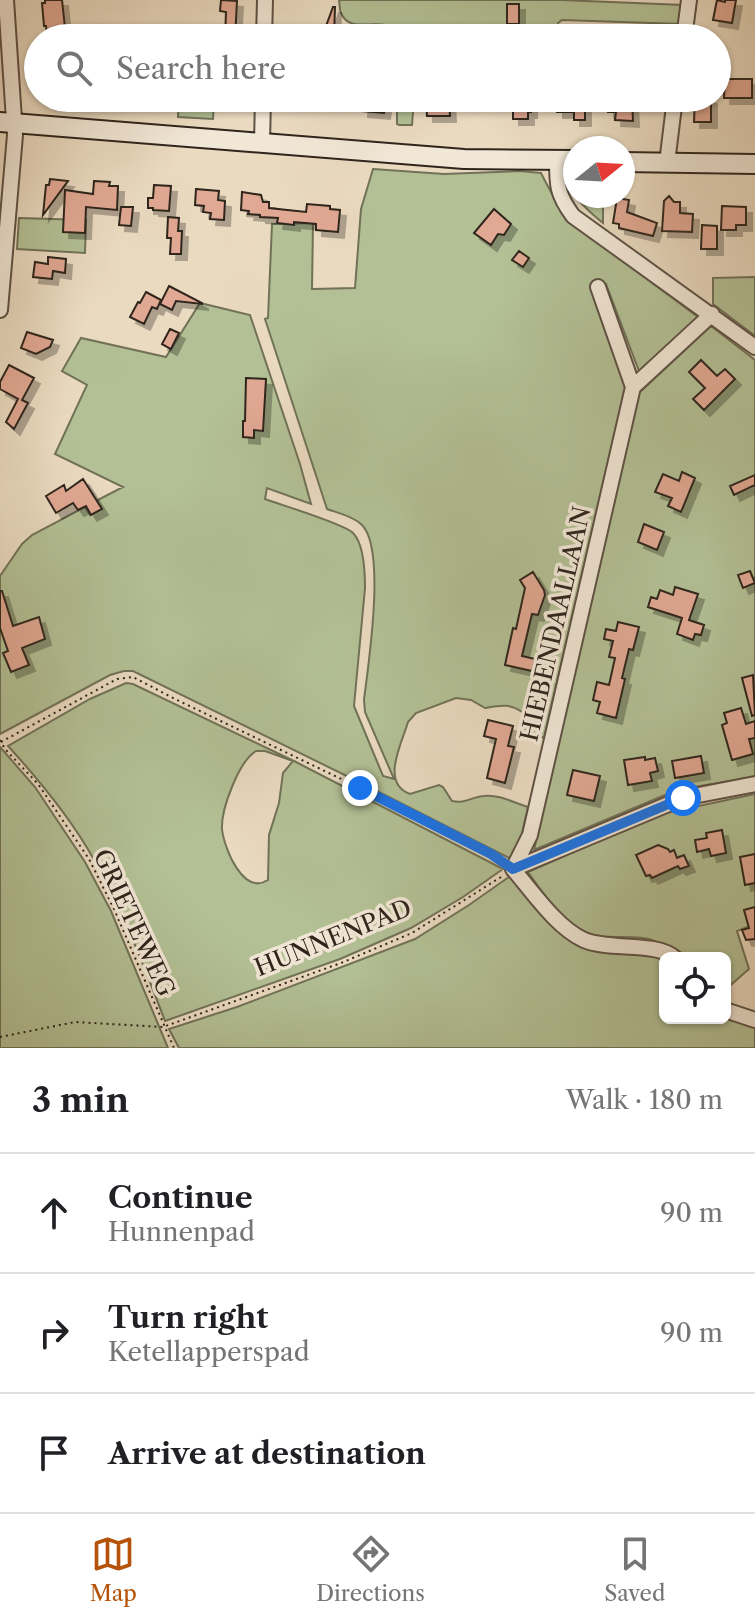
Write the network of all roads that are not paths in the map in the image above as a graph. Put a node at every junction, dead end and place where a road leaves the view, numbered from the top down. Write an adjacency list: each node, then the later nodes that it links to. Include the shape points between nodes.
1 (6, 0): 8 (street)
2 (265, 0): 4 (street)
3 (689, 0): 5 (street)
4 (264, 24)
5 (686, 24)
6 (263, 112): 9 (street)
7 (673, 112): 12 (street)
8 (7, 123): 9 (main road); 18 (street, via 14,149)
9 (262, 143): 10 (main road, via 464,159)
10 (563, 155)
11 (635, 157): 12 (main road)
12 (667, 163): 13 (main road)
13 (755, 164)
14 (563, 178): 15 (street, via 558,190)
15 (563, 201)
16 (568, 208): 19 (street)
17 (598, 287): 21 (street)
18 (0, 310)
19 (712, 314): 20 (street); 21 (street)
20 (755, 347)
21 (633, 387): 23 (street, HIEBENDAALLAAN, via 530,835)
22 (755, 784): 23 (street, via 683,798)
23 (513, 869): 24 (street, via 564,926 583,939)
24 (668, 952)
25 (731, 1012): 26 (street)
26 (755, 1020)

